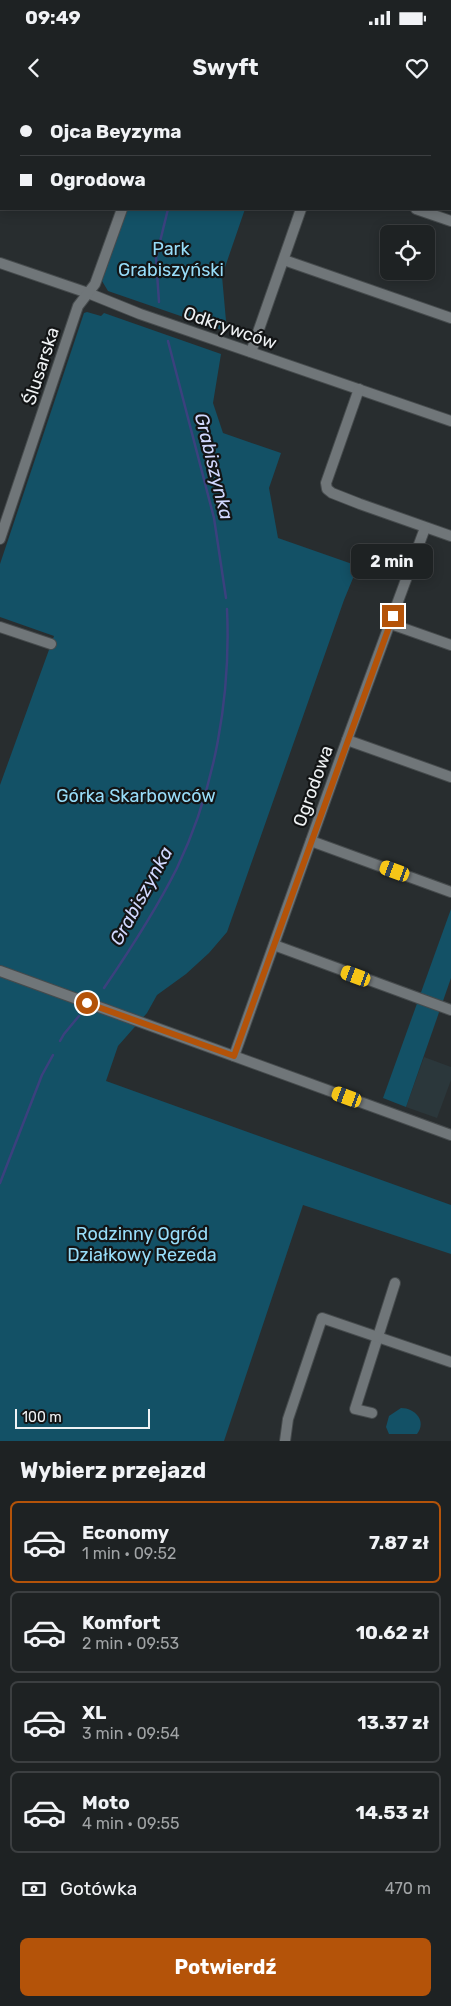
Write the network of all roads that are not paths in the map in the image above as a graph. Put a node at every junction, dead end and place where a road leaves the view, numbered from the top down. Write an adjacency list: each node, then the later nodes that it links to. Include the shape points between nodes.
1 (122, 210): 7 (street, Ślusarska, via 95,284)
2 (301, 210): 5 (street)
3 (419, 210): 4 (street)
4 (451, 221)
5 (284, 260): 8 (street); 9 (street)
6 (0, 263): 7 (street, Odkrywców)
7 (88, 294): 9 (street, Odkrywców); 14 (street, Ślusarska, via 78,306)
8 (451, 318)
9 (251, 352): 10 (street, Odkrywców)
10 (359, 389): 11 (street, Odkrywców); 12 (street, via 326,483 327,489)
11 (451, 421)
12 (425, 528): 13 (street); 15 (street, Ogrodowa)
13 (451, 536)
14 (0, 539)
15 (390, 624): 18 (street); 19 (street, Ogrodowa)
16 (0, 627): 17 (street)
17 (51, 644)
18 (451, 645)
19 (347, 740): 20 (street); 21 (street, Ogrodowa)
20 (451, 777)
21 (311, 841): 22 (street); 23 (street, Ogrodowa)
22 (451, 892)
23 (274, 946): 25 (street); 26 (street, Ogrodowa)
24 (0, 972): 26 (street)
25 (451, 1010)
26 (234, 1056): 27 (street)
27 (451, 1135)
28 (395, 1283): 29 (street)
29 (379, 1338): 30 (street); 31 (street, via 355,1409); 32 (street, via 322,1318 288,1420)
30 (451, 1362)
31 (372, 1413)
32 (285, 1441)

